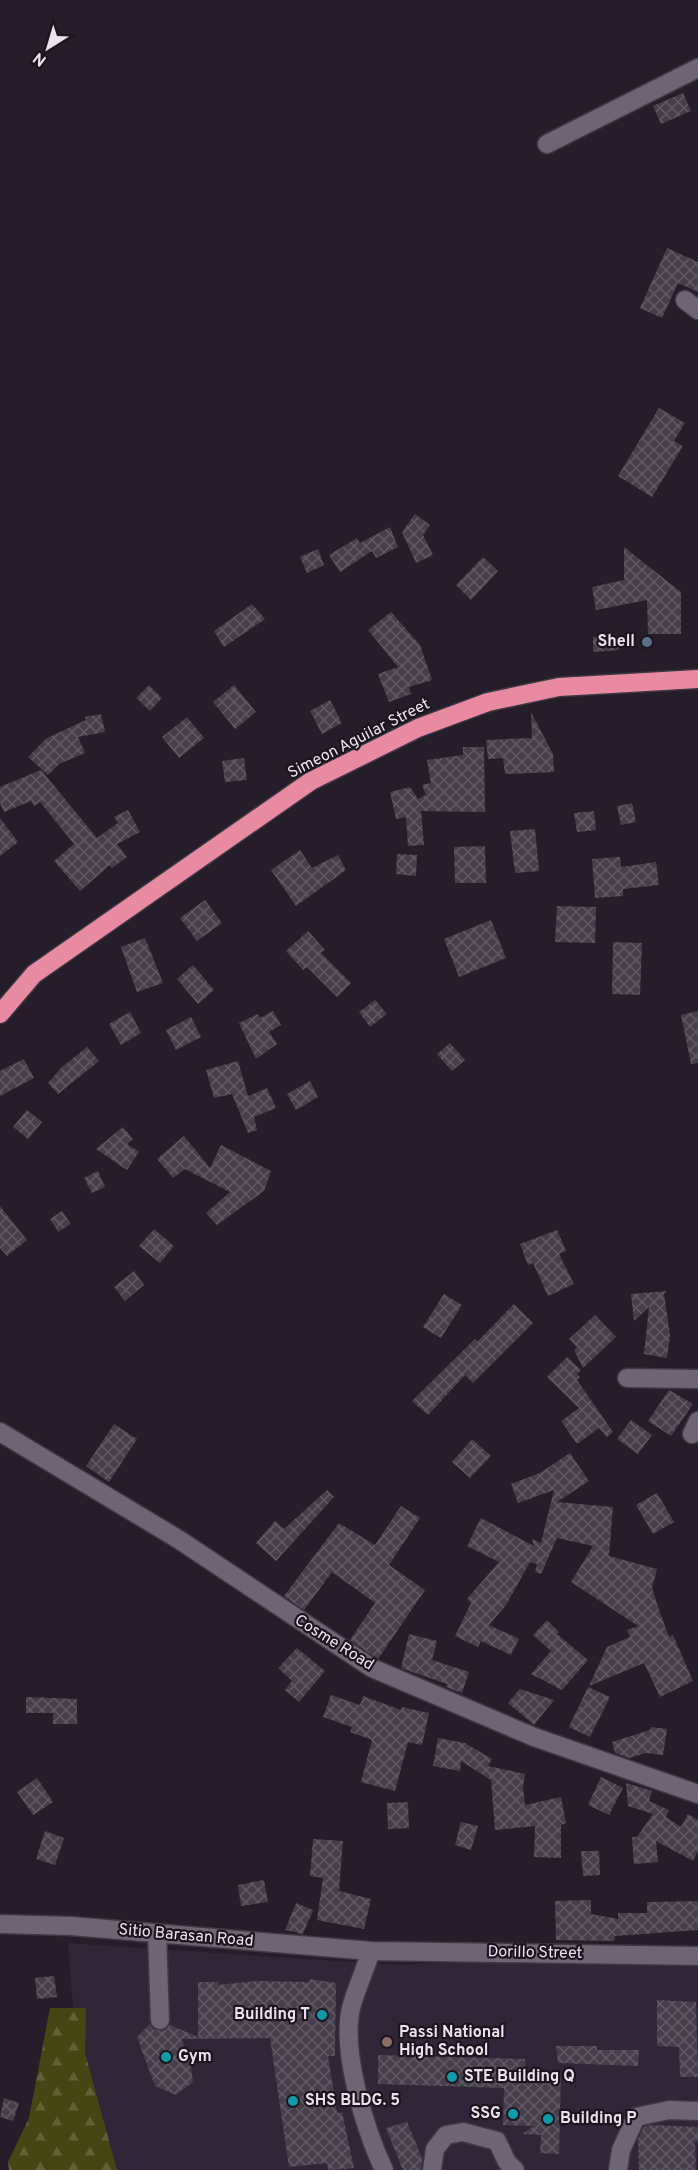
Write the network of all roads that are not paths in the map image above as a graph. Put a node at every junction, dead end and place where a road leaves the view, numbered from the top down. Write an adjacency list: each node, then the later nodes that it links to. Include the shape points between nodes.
1 (698, 69): 2 (street)
2 (547, 144)
3 (698, 680): 4 (highway, Simeon Aguilar Street, via 560,687 488,702 418,728 292,794 34,974)
4 (0, 1014)
5 (627, 1378): 6 (street)
6 (698, 1379)
7 (0, 1432): 8 (street, Cosme Road, via 178,1539 372,1668 534,1737)
8 (698, 1794)
9 (0, 1924): 10 (street, Sitio Barasan Road)
10 (157, 1933): 11 (street, Sitio Barasan Road); 13 (street)
11 (371, 1951): 12 (street, Dorillo Street); 16 (street, via 351,2009 349,2057)
12 (698, 1956)
13 (160, 2020)
14 (698, 2111): 15 (street, via 669,2110 636,2117)
15 (618, 2167): 19 (street)
16 (384, 2170)
17 (432, 2170): 18 (street, via 435,2149 446,2135 463,2132 497,2141)
18 (515, 2170)
19 (600, 2170)

